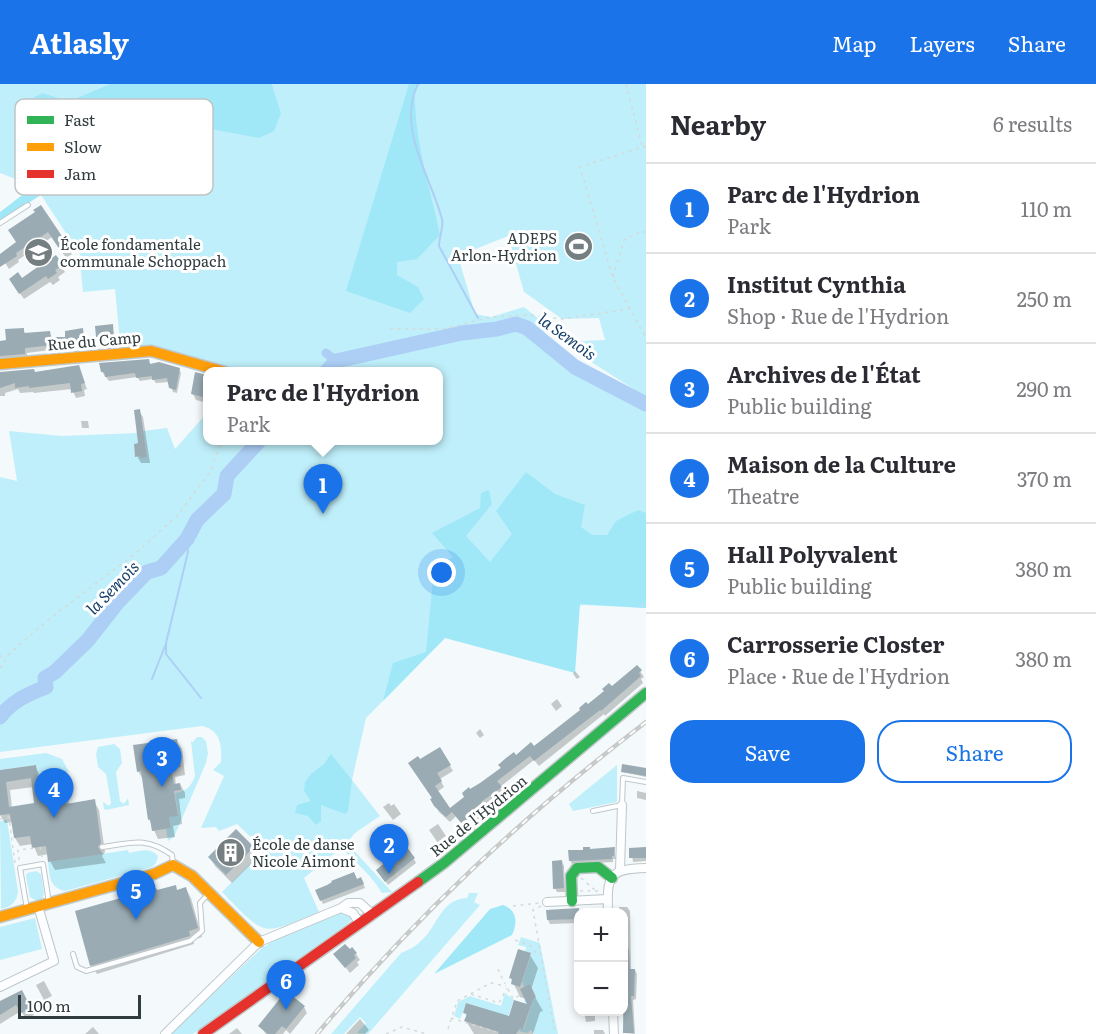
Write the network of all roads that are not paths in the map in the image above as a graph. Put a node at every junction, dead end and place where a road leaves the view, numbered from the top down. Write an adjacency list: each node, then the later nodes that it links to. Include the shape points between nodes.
1 (28, 205): 2 (lane)
2 (0, 223)
3 (0, 364): 4 (street, Rue du Camp, via 151,351)
4 (209, 367)
5 (646, 693): 20 (street, Rue de l'Hydrion, via 473,840)
6 (646, 782): 7 (lane, via 624,778)
7 (622, 805): 8 (lane); 12 (street)
8 (593, 811)
9 (102, 847): 10 (lane, via 147,842 172,855)
10 (173, 865): 13 (street); 17 (street, via 154,874)
11 (646, 868): 12 (street)
12 (616, 874): 14 (street); 15 (street, via 598,867 577,868 570,876)
13 (210, 892): 23 (street); 24 (lane, via 200,903 202,932 190,941 86,971 77,967)
14 (604, 897): 15 (street); 19 (street)
15 (572, 901): 16 (street)
16 (547, 902)
17 (38, 906): 17 (lane, via 43,864 20,868); 21 (street); 25 (street, via 54,961)
18 (341, 908): 20 (street, via 348,903 360,903); 22 (street, via 353,913); 23 (street)
19 (607, 908)
20 (372, 915): 22 (street, Rue de l'Hydrion)
21 (0, 917)
22 (360, 924): 28 (street, Rue de l'Hydrion)
23 (259, 942): 27 (street)
24 (73, 954)
25 (0, 987)
26 (613, 1016): 29 (street)
27 (165, 1034)
28 (203, 1034)
29 (614, 1034)

